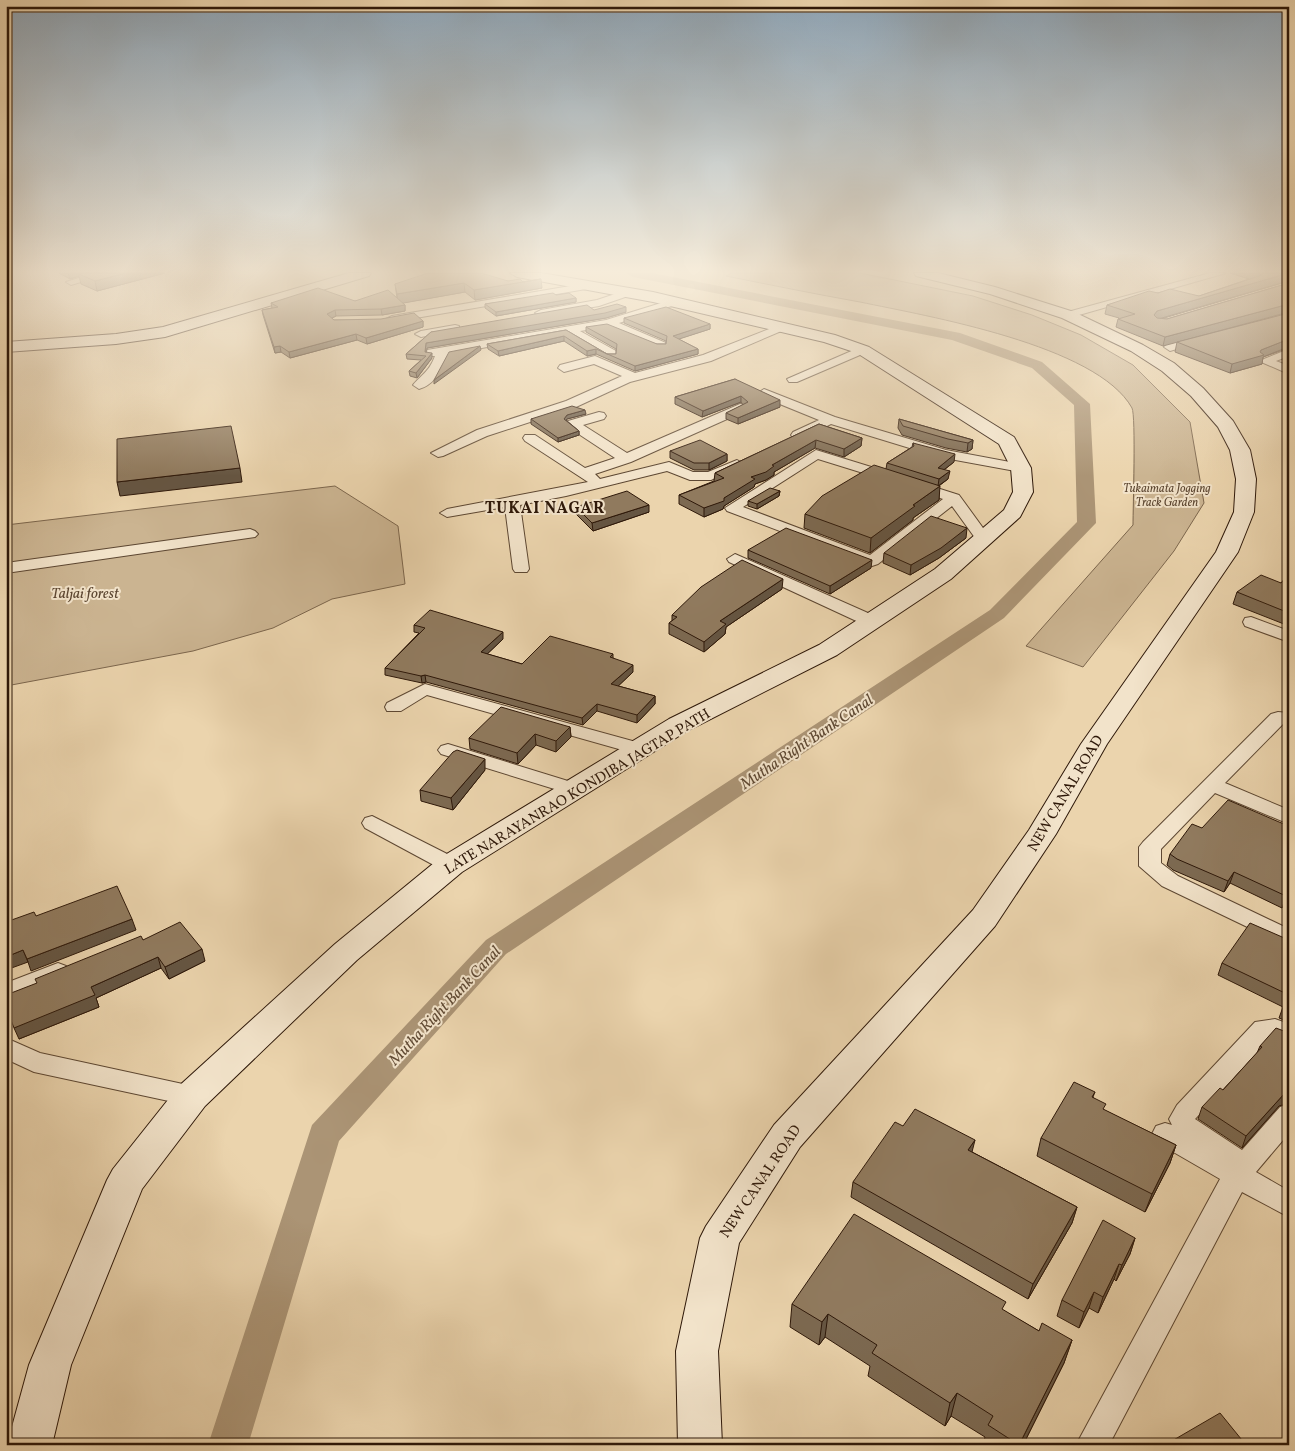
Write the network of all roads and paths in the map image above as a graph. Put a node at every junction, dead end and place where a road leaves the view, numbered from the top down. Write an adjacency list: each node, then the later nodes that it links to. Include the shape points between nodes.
1 (92, 341): 10 (street)
2 (505, 341): 13 (street)
3 (589, 341): 15 (street)
4 (651, 341): 9 (street)
5 (749, 341): 18 (street, via 707,358)
6 (836, 341): 12 (street, LATE NARAYANRAO KONDIBA JAGTAP PATH)
7 (1119, 341): 64 (street, NEW CANAL ROAD, via 1168,367 1197,392 1226,425 1240,450 1246,479 1244,512 1227,552 1094,744 1041,834 984,918 787,1136 720,1238 697,1351)
8 (1195, 341): 11 (street)
9 (662, 345)
10 (6, 347)
11 (1170, 347)
12 (863, 350): 19 (street); 30 (street, LATE NARAYANRAO KONDIBA JAGTAP PATH, via 1006,441)
13 (437, 352): 20 (street, via 435,373)
14 (1289, 352): 17 (street, via 1265,361)
15 (612, 354)
16 (564, 368): 18 (street, via 595,360)
17 (1289, 370)
18 (634, 377): 22 (street)
19 (793, 379)
20 (419, 386)
21 (764, 392): 24 (street)
22 (574, 403): 27 (street, via 482,433); 29 (street, via 599,416 573,424)
23 (740, 408): 29 (street)
24 (830, 420): 26 (street); 30 (street, via 944,454)
25 (530, 438): 31 (street)
26 (787, 440)
27 (438, 453)
28 (753, 456): 32 (street, via 711,476 690,476 669,466)
29 (626, 459): 31 (street)
30 (1022, 468): 37 (street, LATE NARAYANRAO KONDIBA JAGTAP PATH, via 1024,492 1013,513)
31 (583, 473): 32 (street)
32 (598, 483): 34 (street)
33 (954, 498): 33 (street, via 816,454 732,508 872,561); 37 (street)
34 (512, 503): 35 (street); 40 (street)
35 (447, 513)
36 (250, 534): 39 (street)
37 (983, 539): 41 (street, LATE NARAYANRAO KONDIBA JAGTAP PATH, via 943,574)
38 (735, 559): 41 (street)
39 (6, 568)
40 (521, 569)
41 (871, 621): 46 (street, LATE NARAYANRAO KONDIBA JAGTAP PATH, via 828,650 685,721)
42 (1250, 622): 43 (street)
43 (1289, 637)
44 (394, 706): 46 (street, via 425,689)
45 (1289, 719): 48 (street, via 1278,718)
46 (640, 748): 49 (street, LATE NARAYANRAO KONDIBA JAGTAP PATH)
47 (448, 750): 49 (street)
48 (1213, 785): 50 (street); 53 (street, via 1150,847 1150,866 1170,881)
49 (574, 789): 52 (street, LATE NARAYANRAO KONDIBA JAGTAP PATH)
50 (1289, 818)
51 (372, 823): 52 (street)
52 (451, 865): 58 (street, LATE NARAYANRAO KONDIBA JAGTAP PATH, via 346,952)
53 (1289, 939)
54 (76, 965): 55 (street)
55 (6, 993)
56 (1289, 1036): 61 (street, via 1275,1028 1264,1029 1182,1120 1186,1128)
57 (6, 1046): 58 (street, via 34,1062)
58 (192, 1096): 63 (street, LATE NARAYANRAO KONDIBA JAGTAP PATH, via 126,1180)
59 (1289, 1114): 61 (street)
60 (1165, 1134): 61 (street)
61 (1240, 1170): 62 (street); 65 (street)
62 (1289, 1205)
63 (22, 1442)
64 (700, 1445)
65 (1092, 1445)

